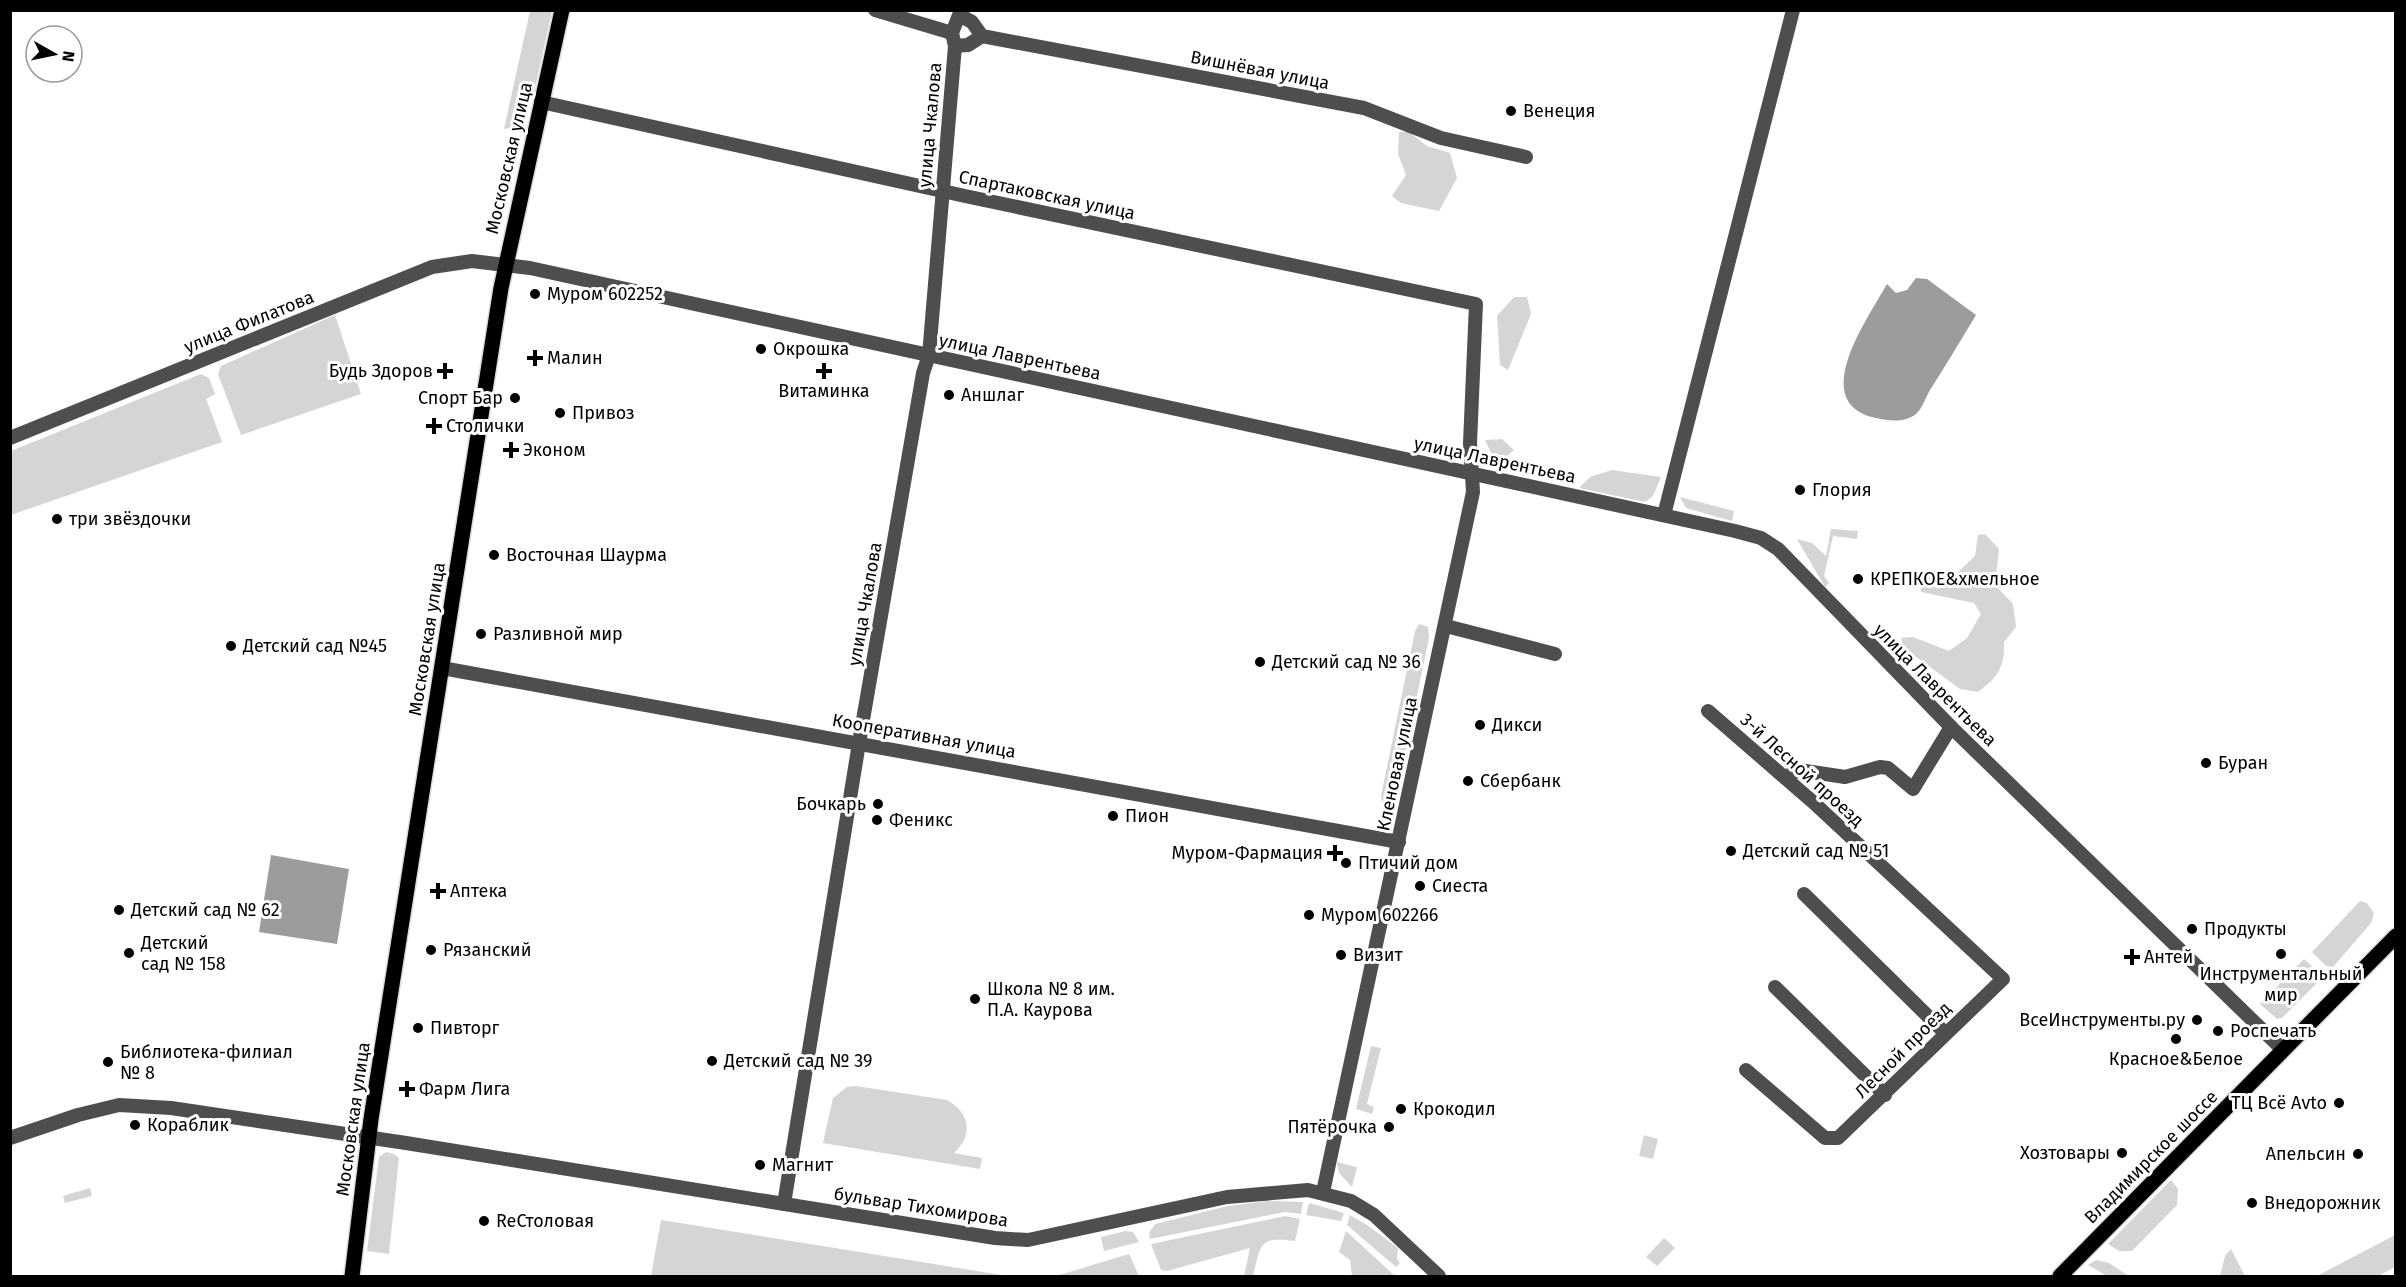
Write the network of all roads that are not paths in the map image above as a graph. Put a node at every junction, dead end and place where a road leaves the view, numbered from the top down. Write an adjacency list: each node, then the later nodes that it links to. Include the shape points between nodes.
1 (562, 10): 7 (main road, Московская улица)
2 (874, 10): 6 (street)
3 (1793, 10): 15 (street)
4 (961, 13): 5 (street); 6 (street, улица Чкалова)
5 (982, 36): 6 (street, via 968,45); 8 (street, Вишнёвая улица, via 1364,108 1441,138)
6 (953, 40): 9 (street, улица Чкалова)
7 (542, 102): 9 (street, Спартаковская улица); 10 (main road, Московская улица)
8 (1526, 157)
9 (943, 190): 11 (street, Спартаковская улица); 12 (street, улица Чкалова)
10 (506, 263): 12 (street, улица Лаврентьева); 13 (street, улица Филатова, via 472,261 432,267); 18 (main road, Московская улица)
11 (1476, 304): 14 (street, Кленовая улица, via 1470,443)
12 (929, 355): 14 (street, улица Лаврентьева); 21 (street, улица Чкалова)
13 (10, 438)
14 (1473, 474): 15 (street, улица Лаврентьева); 16 (street, Кленовая улица, via 1473,492)
15 (1664, 515): 20 (street, улица Лаврентьева, via 1761,538 1778,549)
16 (1446, 626): 17 (street); 23 (street, Кленовая улица)
17 (1555, 654)
18 (442, 668): 21 (street, Кооперативная улица); 33 (main road, Московская улица)
19 (1708, 711): 22 (street, 3-й Лесной проезд)
20 (1951, 727): 22 (street, via 1913,789 1888,768 1880,767 1845,777 1799,770); 29 (street, улица Лаврентьева)
21 (859, 743): 23 (street, Кооперативная улица); 35 (street, улица Чкалова)
22 (1785, 777): 26 (street, 3-й Лесной проезд)
23 (1399, 842): 34 (street, Кленовая улица)
24 (1804, 894): 28 (street)
25 (2396, 936): 29 (main road, Владимирское шоссе)
26 (2004, 979): 28 (street, Лесной проезд)
27 (1774, 987): 31 (street)
28 (1945, 1034): 31 (street, Лесной проезд)
29 (2283, 1050): 38 (main road, Владимирское шоссе)
30 (1746, 1070): 31 (street, Лесной проезд, via 1825,1138 1838,1138)
31 (1885, 1095)
32 (10, 1138): 33 (street, бульвар Тихомирова, via 118,1105 171,1108)
33 (368, 1138): 35 (street, бульвар Тихомирова); 36 (main road, Московская улица)
34 (1323, 1192): 35 (street, бульвар Тихомирова, via 1286,1190 1227,1197 1028,1240); 37 (street, бульвар Тихомирова, via 1374,1215)
35 (784, 1204)
36 (352, 1276)
37 (1439, 1276)
38 (2061, 1276)

